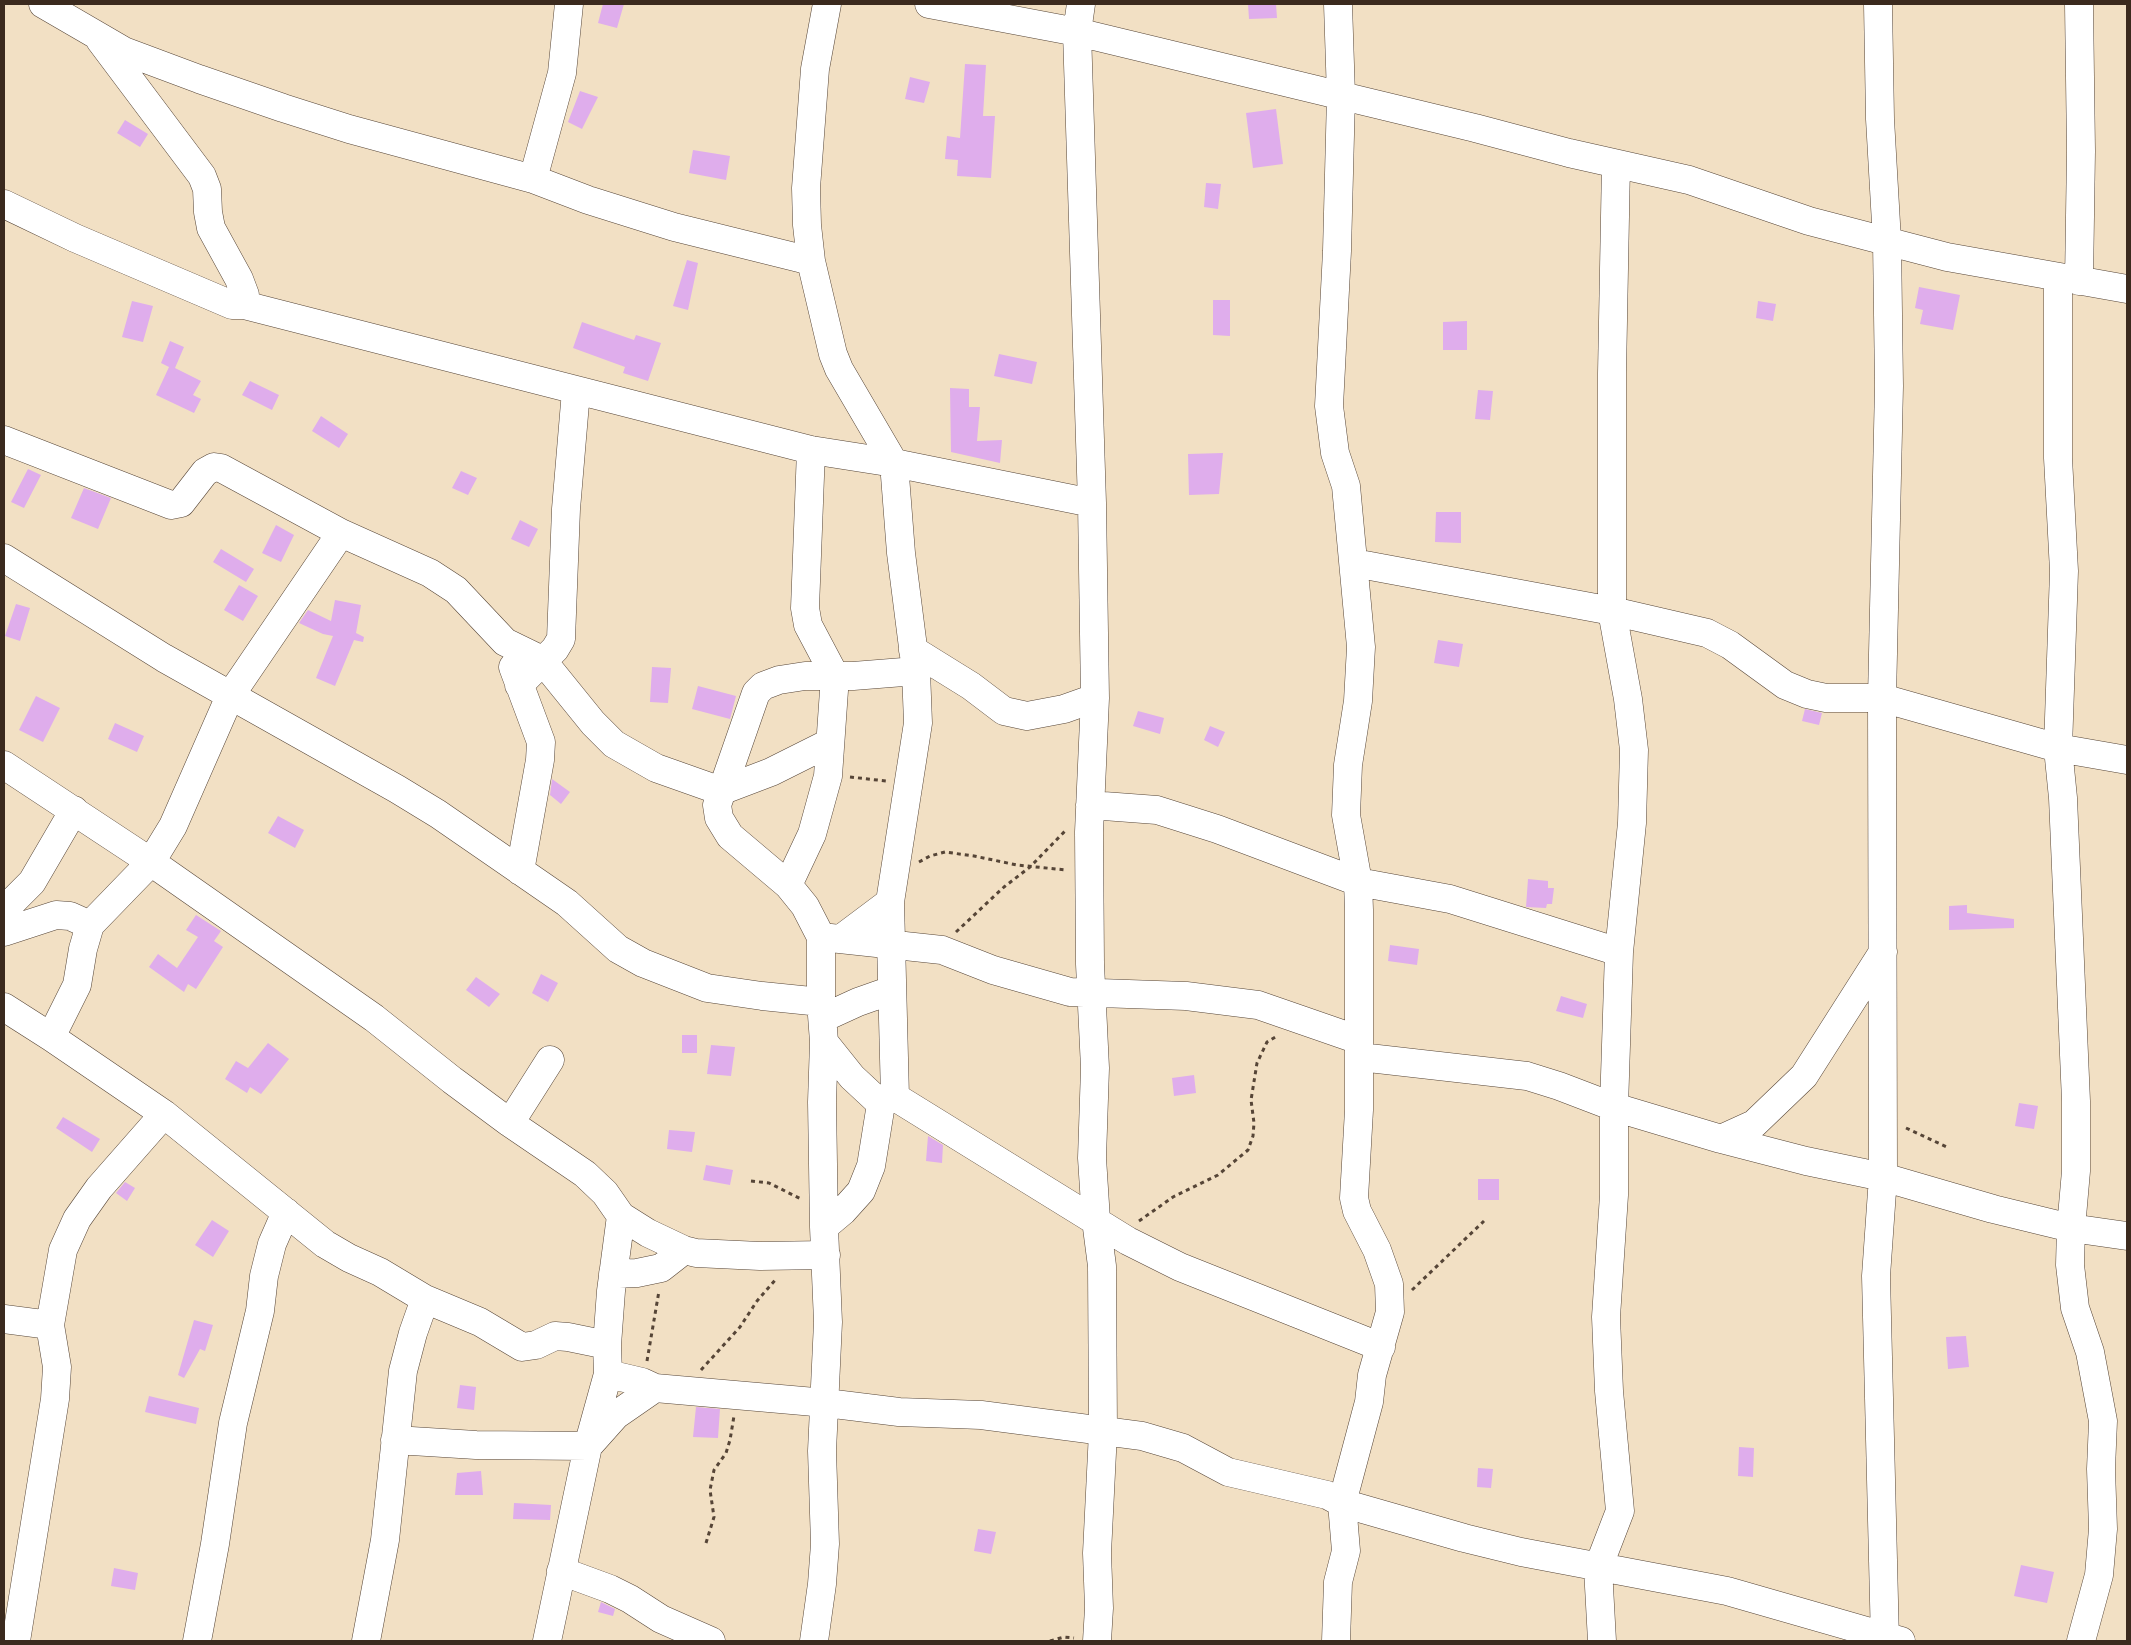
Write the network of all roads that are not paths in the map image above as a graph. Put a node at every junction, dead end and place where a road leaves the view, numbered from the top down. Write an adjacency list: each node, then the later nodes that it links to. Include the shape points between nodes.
1 (43, 4): 10 (street)
2 (568, 4): 13 (street, via 562,73)
3 (827, 4): 16 (street, via 815,70 806,188)
4 (929, 4): 9 (street)
5 (1080, 4): 9 (street)
6 (1338, 4): 11 (street)
7 (1878, 4): 15 (street)
8 (2079, 4): 17 (street, via 2081,151)
9 (1077, 32): 11 (street); 24 (street)
10 (94, 34): 13 (street, via 132,54 302,114); 19 (street, via 202,176 208,189 211,228 240,279 245,295)
11 (1341, 96): 12 (street); 27 (street, via 1329,406 1335,453 1346,486)
12 (1616, 164): 15 (street, via 1689,180 1808,221); 28 (street)
13 (533, 179): 16 (street, via 674,227)
14 (4, 204): 19 (street, via 206,294)
15 (1887, 241): 17 (street, via 1946,257); 36 (street, via 1889,386)
16 (812, 261): 23 (street, via 839,369)
17 (2069, 279): 18 (street); 38 (street, via 2058,458 2064,571)
18 (2127, 290)
19 (244, 305): 20 (street)
20 (576, 391): 22 (street); 30 (street, via 566,508 563,629 555,649)
21 (4, 440): 25 (street, via 171,505 181,503 205,472 214,467 222,468)
22 (811, 450): 23 (street); 32 (street, via 805,608 808,625)
23 (894, 463): 24 (street); 31 (street, via 901,553)
24 (1092, 503): 35 (street)
25 (341, 534): 29 (street, via 430,572 456,590); 34 (street)
26 (4, 558): 34 (street)
27 (1354, 563): 28 (street); 46 (street, via 1361,647 1346,815)
28 (1612, 611): 36 (street, via 1706,632 1730,645 1785,685 1807,694 1826,698); 54 (street, via 1634,750 1632,823)
29 (505, 642): 30 (street); 33 (street)
30 (542, 660): 33 (street); 41 (street, via 614,744 656,768)
31 (915, 660): 32 (street, via 890,674); 35 (street, via 971,686 1004,711 1027,716 1064,709); 48 (street, via 918,723)
32 (835, 676): 37 (street); 41 (street, via 779,680 763,686 756,693)
33 (519, 684): 45 (street, via 541,742)
34 (230, 696): 44 (street, via 173,826); 45 (street, via 397,789)
35 (1095, 698): 42 (street)
36 (1882, 698): 38 (street); 55 (street)
37 (829, 743): 41 (street, via 770,772); 47 (street, via 828,776 812,834)
38 (2058, 748): 39 (street); 73 (street, via 2076,1101 2076,1171)
39 (2127, 760)
40 (4, 765): 43 (street)
41 (721, 791): 47 (street, via 717,805 719,818 730,836)
42 (1090, 805): 46 (street, via 1157,810); 57 (street)
43 (74, 810): 44 (street); 49 (street, via 32,882)
44 (151, 862): 50 (street); 66 (street, via 374,1018)
45 (520, 871): 59 (street, via 567,903 618,949 643,963 707,988 762,996)
46 (1358, 882): 54 (street, via 1450,899); 61 (street)
47 (788, 885): 52 (street)
48 (892, 889): 52 (street); 53 (street)
49 (4, 910)
50 (90, 925): 51 (street, via 70,916 56,915); 60 (street, via 77,985)
51 (4, 932)
52 (832, 938): 53 (street); 59 (street)
53 (892, 944): 56 (street); 57 (street, via 942,950 1041,984 1070,992)
54 (1619, 952): 64 (street)
55 (1883, 952): 67 (street, via 1804,1076 1754,1124); 68 (street)
56 (892, 990): 59 (street, via 858,1002); 63 (street)
57 (1092, 992): 61 (street, via 1186,996 1258,1005 1302,1020); 71 (street, via 1095,1068 1092,1158)
58 (4, 1007): 60 (street)
59 (823, 1021): 63 (street, via 852,1077); 72 (street)
60 (51, 1037): 65 (street)
61 (1360, 1049): 64 (street, via 1527,1076); 84 (street, via 1354,1198 1389,1284 1390,1312)
62 (550, 1060): 66 (street)
63 (888, 1100): 71 (street); 72 (street, via 861,1191 843,1211)
64 (1614, 1107): 67 (street); 92 (street, via 1614,1195 1606,1317 1620,1511)
65 (164, 1114): 69 (street); 82 (street, via 99,1188 77,1219 63,1250)
66 (510, 1123): 70 (street, via 585,1174)
67 (1721, 1139): 68 (street)
68 (1882, 1177): 73 (street); 94 (street, via 1876,1276)
69 (286, 1212): 80 (street, via 325,1244); 96 (street, via 270,1252 233,1423)
70 (622, 1216): 76 (street); 79 (street)
71 (1096, 1220): 75 (street); 78 (street)
72 (824, 1221): 77 (street)
73 (2071, 1228): 74 (street); 104 (street, via 2070,1265 2075,1308 2090,1352 2103,1421 2104,1529 2099,1575)
74 (2127, 1236)
75 (1125, 1239): 78 (street); 84 (street, via 1180,1267)
76 (684, 1250): 77 (street, via 723,1255); 79 (street, via 662,1268)
77 (826, 1255): 87 (street)
78 (1102, 1266): 88 (street)
79 (613, 1274): 83 (street)
80 (425, 1299): 83 (street, via 480,1322 522,1347 536,1346 555,1336); 89 (street, via 403,1371)
81 (4, 1319): 82 (street)
82 (50, 1325): 95 (street, via 57,1367 55,1399)
83 (607, 1345): 85 (street)
84 (1382, 1347): 91 (street, via 1372,1375 1369,1402)
85 (608, 1374): 86 (street); 90 (street)
86 (649, 1385): 87 (street); 90 (street)
87 (826, 1402): 88 (street, via 899,1412 981,1415); 100 (street, via 822,1451 825,1544)
88 (1103, 1432): 91 (street, via 1142,1436 1183,1448 1228,1472 1327,1495); 101 (street, via 1097,1553)
89 (395, 1440): 90 (street); 97 (street, via 385,1540)
90 (588, 1446): 93 (street)
91 (1342, 1503): 92 (street, via 1498,1547); 102 (street, via 1346,1551 1338,1582)
92 (1598, 1568): 94 (street, via 1728,1591); 103 (street)
93 (561, 1572): 98 (street); 99 (street, via 610,1589 661,1619)
94 (1890, 1640)
95 (16, 1641)
96 (197, 1641)
97 (366, 1641)
98 (547, 1641)
99 (711, 1641)
100 (814, 1641)
101 (1097, 1641)
102 (1336, 1641)
103 (1602, 1641)
104 (2081, 1641)

